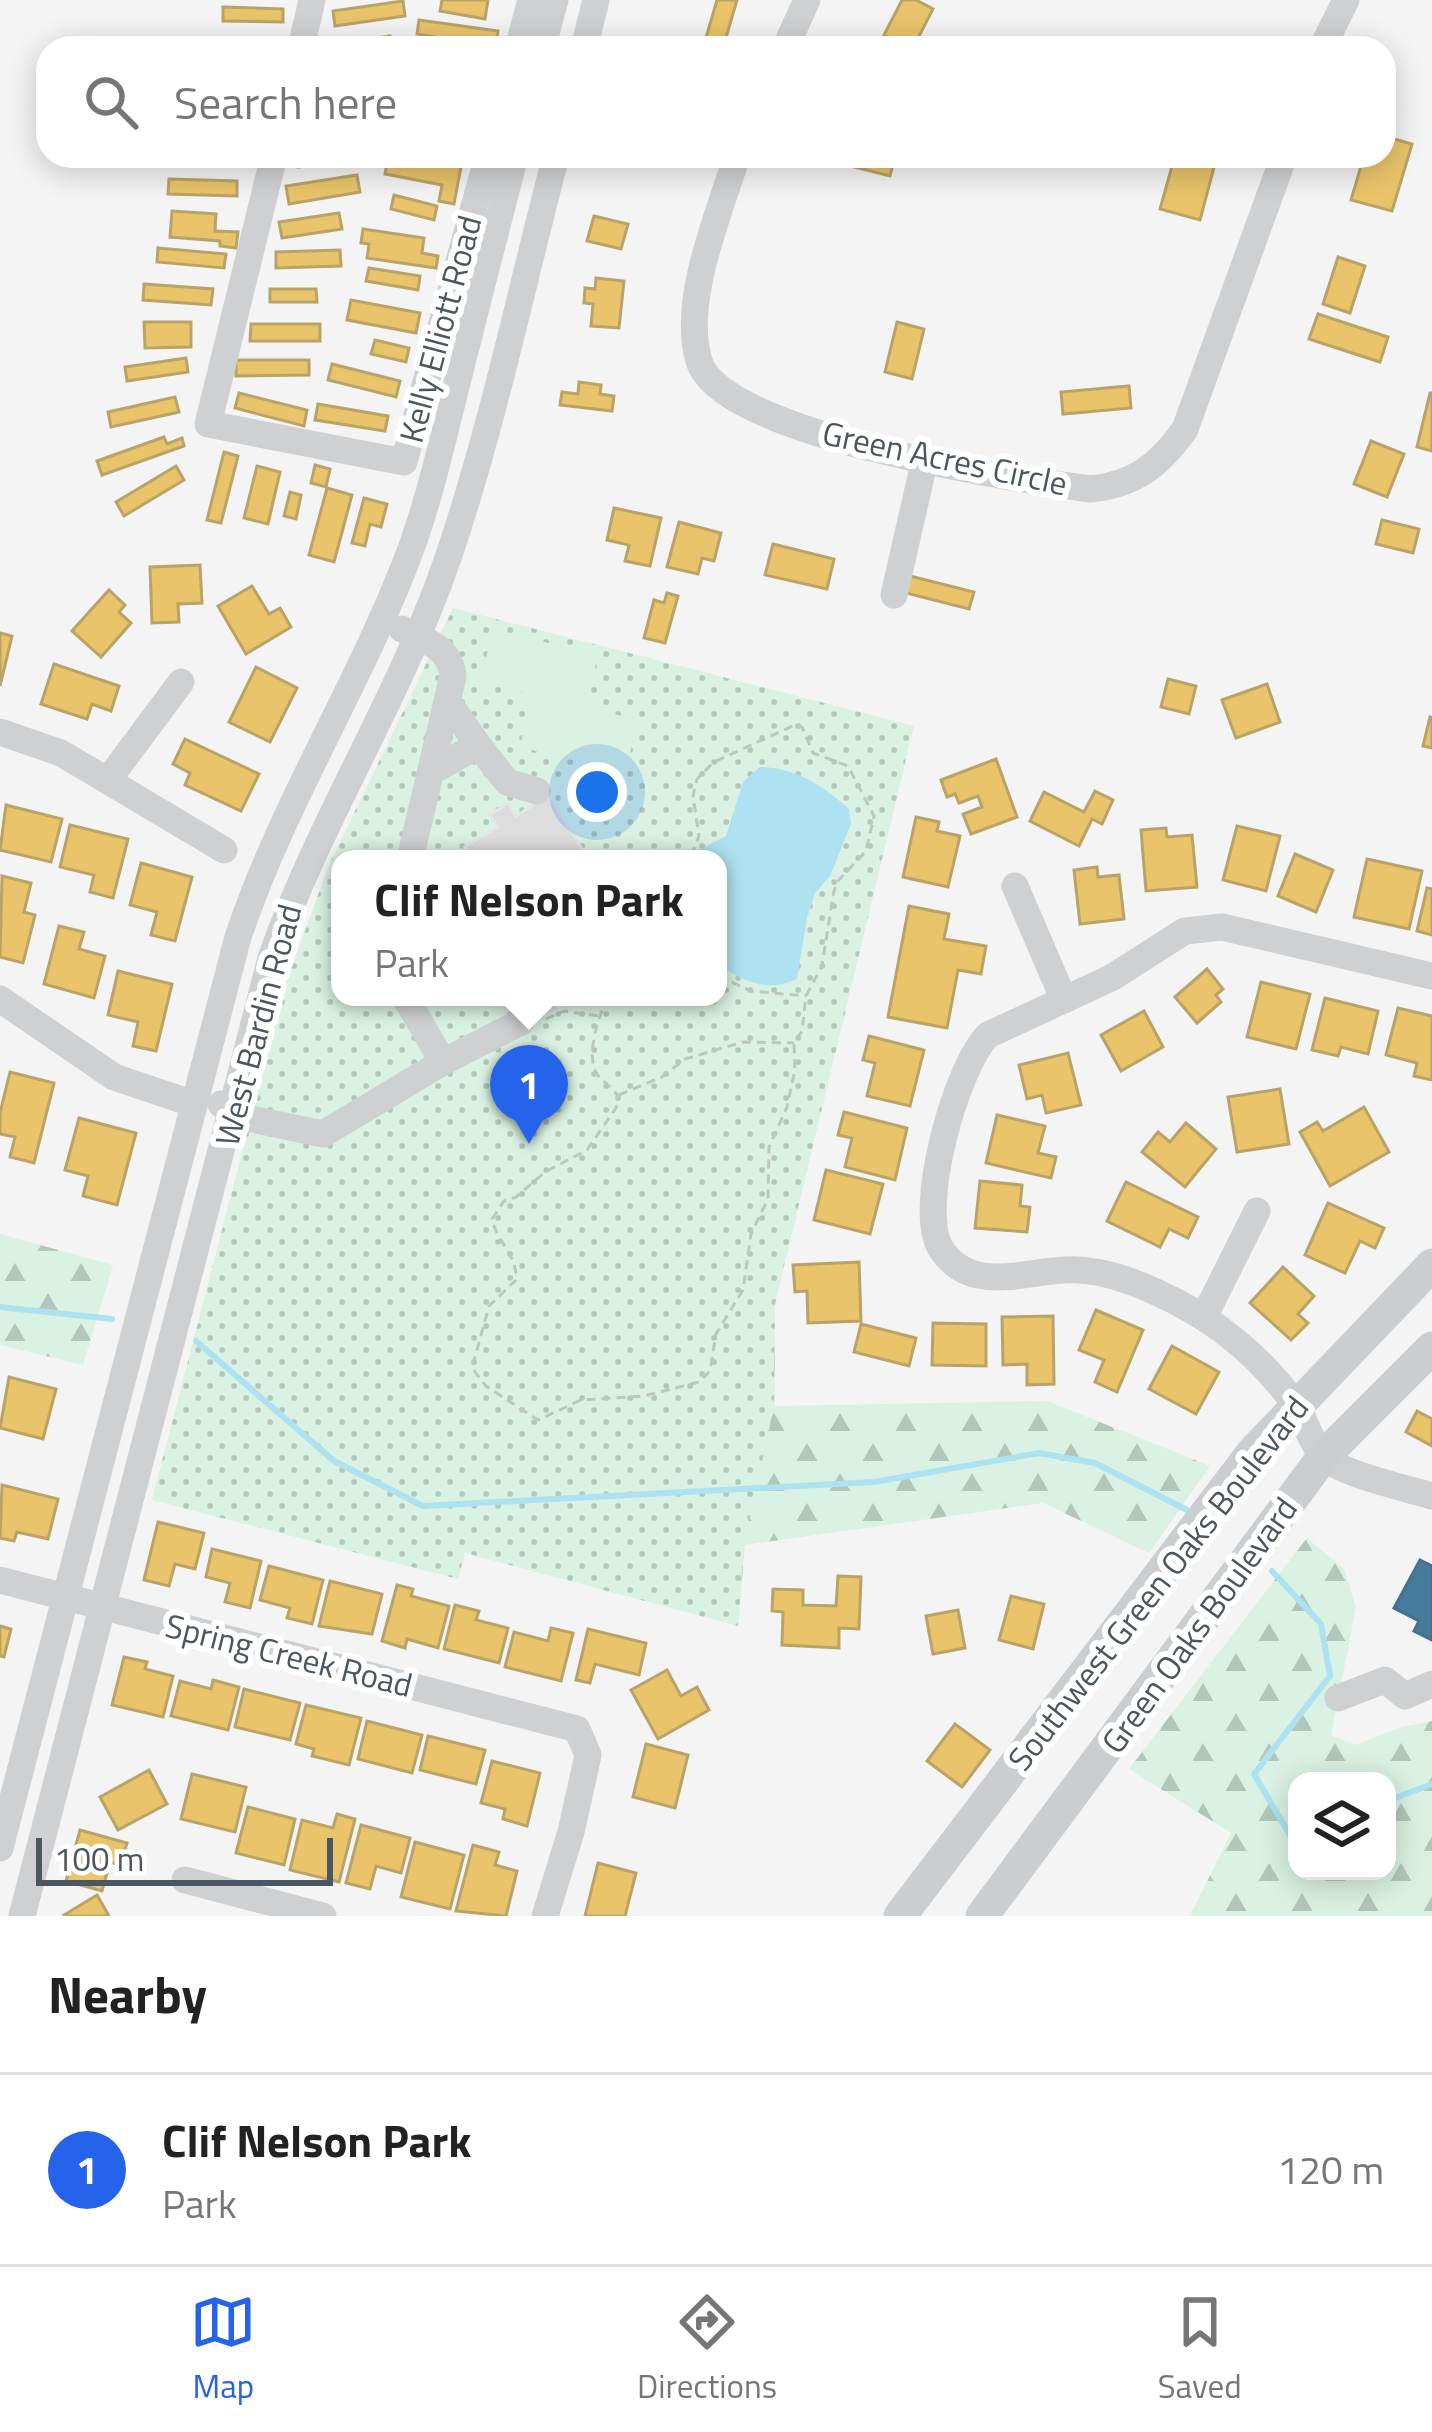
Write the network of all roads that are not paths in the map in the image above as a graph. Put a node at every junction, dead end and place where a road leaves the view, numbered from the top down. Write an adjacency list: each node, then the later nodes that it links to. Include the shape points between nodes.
1 (313, 0): 7 (street)
2 (531, 0): 8 (street)
3 (555, 0): 9 (street)
4 (596, 0): 10 (street)
5 (807, 0): 11 (street)
6 (1346, 0): 12 (street)
7 (304, 36)
8 (521, 36)
9 (545, 36)
10 (587, 36)
11 (790, 36)
12 (1328, 36)
13 (271, 168): 14 (street, Kelly Elliott Road, via 208,424 404,462)
14 (485, 168)
15 (512, 168): 21 (street, West Bardin Road, via 430,487)
16 (553, 168): 22 (street, West Bardin Road, via 460,518)
17 (732, 168): 19 (street, Green Acres Circle, via 695,327 705,377 758,412)
18 (1280, 168): 19 (street, Green Acres Circle, via 1196,404 1169,452 1146,472 1090,489)
19 (926, 459): 20 (street)
20 (894, 595)
21 (382, 620): 22 (street); 38 (street, West Bardin Road, via 260,871)
22 (416, 636): 24 (street, via 452,661); 41 (street, West Bardin Road, via 297,884)
23 (181, 682): 28 (street)
24 (448, 701): 26 (street); 27 (street)
25 (0, 732): 28 (street, via 61,753)
26 (478, 746): 27 (street); 29 (street, via 507,782)
27 (431, 772): 31 (street)
28 (108, 781): 30 (street)
29 (537, 791)
30 (224, 850)
31 (412, 850)
32 (1015, 886): 35 (street)
33 (1432, 976): 35 (street, via 1222,927 1185,931)
34 (0, 999): 40 (street, via 114,1076)
35 (1064, 1000): 45 (street, via 974,1048 930,1205 935,1260 986,1276 1075,1269 1120,1278)
36 (410, 1006): 39 (street)
37 (521, 1022): 39 (street)
38 (208, 1054): 40 (street, West Bardin Road); 41 (street, via 213,1088)
39 (443, 1062): 41 (street, via 323,1134)
40 (194, 1104): 42 (street, West Bardin Road)
41 (232, 1115): 42 (street); 52 (street, West Bardin Road)
42 (183, 1148): 51 (street, West Bardin Road)
43 (1257, 1211): 45 (street)
44 (1432, 1264): 47 (main road, Southwest Green Oaks Boulevard)
45 (1204, 1317): 47 (street)
46 (1432, 1348): 48 (main road, Green Oaks Boulevard)
47 (1296, 1406): 48 (street); 60 (main road, Southwest Green Oaks Boulevard)
48 (1323, 1457): 49 (street); 61 (main road, Green Oaks Boulevard)
49 (1432, 1496)
50 (0, 1580): 51 (street, Spring Creek Road)
51 (65, 1598): 52 (street, Spring Creek Road); 55 (street, West Bardin Road)
52 (102, 1607): 57 (street, West Bardin Road); 59 (street, Spring Creek Road, via 578,1730 588,1755)
53 (1432, 1684): 54 (street, via 1405,1696 1384,1680)
54 (1337, 1698)
55 (0, 1848)
56 (185, 1880): 58 (street)
57 (22, 1916)
58 (323, 1916)
59 (544, 1916)
60 (900, 1916)
61 (982, 1916)

